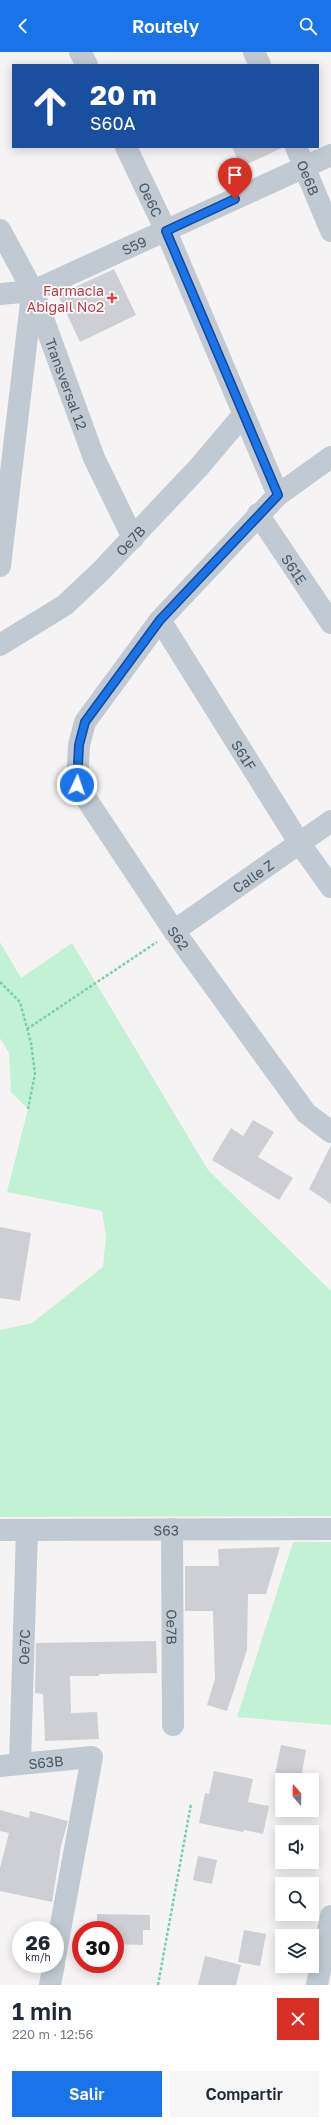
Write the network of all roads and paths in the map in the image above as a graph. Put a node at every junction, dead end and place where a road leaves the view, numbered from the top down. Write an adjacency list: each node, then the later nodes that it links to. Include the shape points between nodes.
1 (80, 52): 3 (street)
2 (254, 52): 4 (street)
3 (86, 64)
4 (260, 64)
5 (126, 148): 10 (street, Oe6C)
6 (296, 148): 8 (street, Oe6B)
7 (331, 155): 8 (street, S59)
8 (304, 167): 10 (street, S59); 11 (street, Oe6B)
9 (0, 230): 12 (street, Transversal 12)
10 (166, 231): 12 (street, S59); 14 (street, Oe6C)
11 (331, 231)
12 (33, 291): 13 (street, S59); 18 (street, Transversal 12, via 94,458); 19 (street)
13 (0, 294)
14 (243, 415): 16 (street, Oe6C); 18 (street, Oe7B, via 199,468)
15 (331, 457): 16 (street)
16 (278, 495): 17 (street)
17 (258, 514): 20 (street, S61E); 21 (street)
18 (133, 538): 22 (street, Oe7B, via 65,605)
19 (0, 566)
20 (329, 617)
21 (160, 620): 24 (street, S61F); 26 (street, S62, via 85,722 79,745 77,785)
22 (0, 645)
23 (331, 821): 24 (street, Calle Z)
24 (300, 844): 25 (street, S61F); 26 (street, Calle Z)
25 (331, 887)
26 (174, 931): 28 (path); 30 (street, S62, via 306,1113)
27 (0, 982): 28 (path, via 20,1002)
28 (27, 1029): 29 (path, via 35,1074)
29 (28, 1109)
30 (331, 1132)
31 (172, 1529): 32 (street, S63); 34 (street, S63); 35 (street, Oe7B)
32 (331, 1529)
33 (0, 1530): 34 (street, S63)
34 (27, 1530): 36 (street, Oe7C)
35 (173, 1725)
36 (10, 1764): 39 (street, S63B, via 92,1757)
37 (191, 1804): 42 (path)
38 (331, 1916): 43 (street)
39 (62, 1921)
40 (52, 1973): 41 (street)
41 (50, 1985)
42 (158, 1985)
43 (317, 1985)

